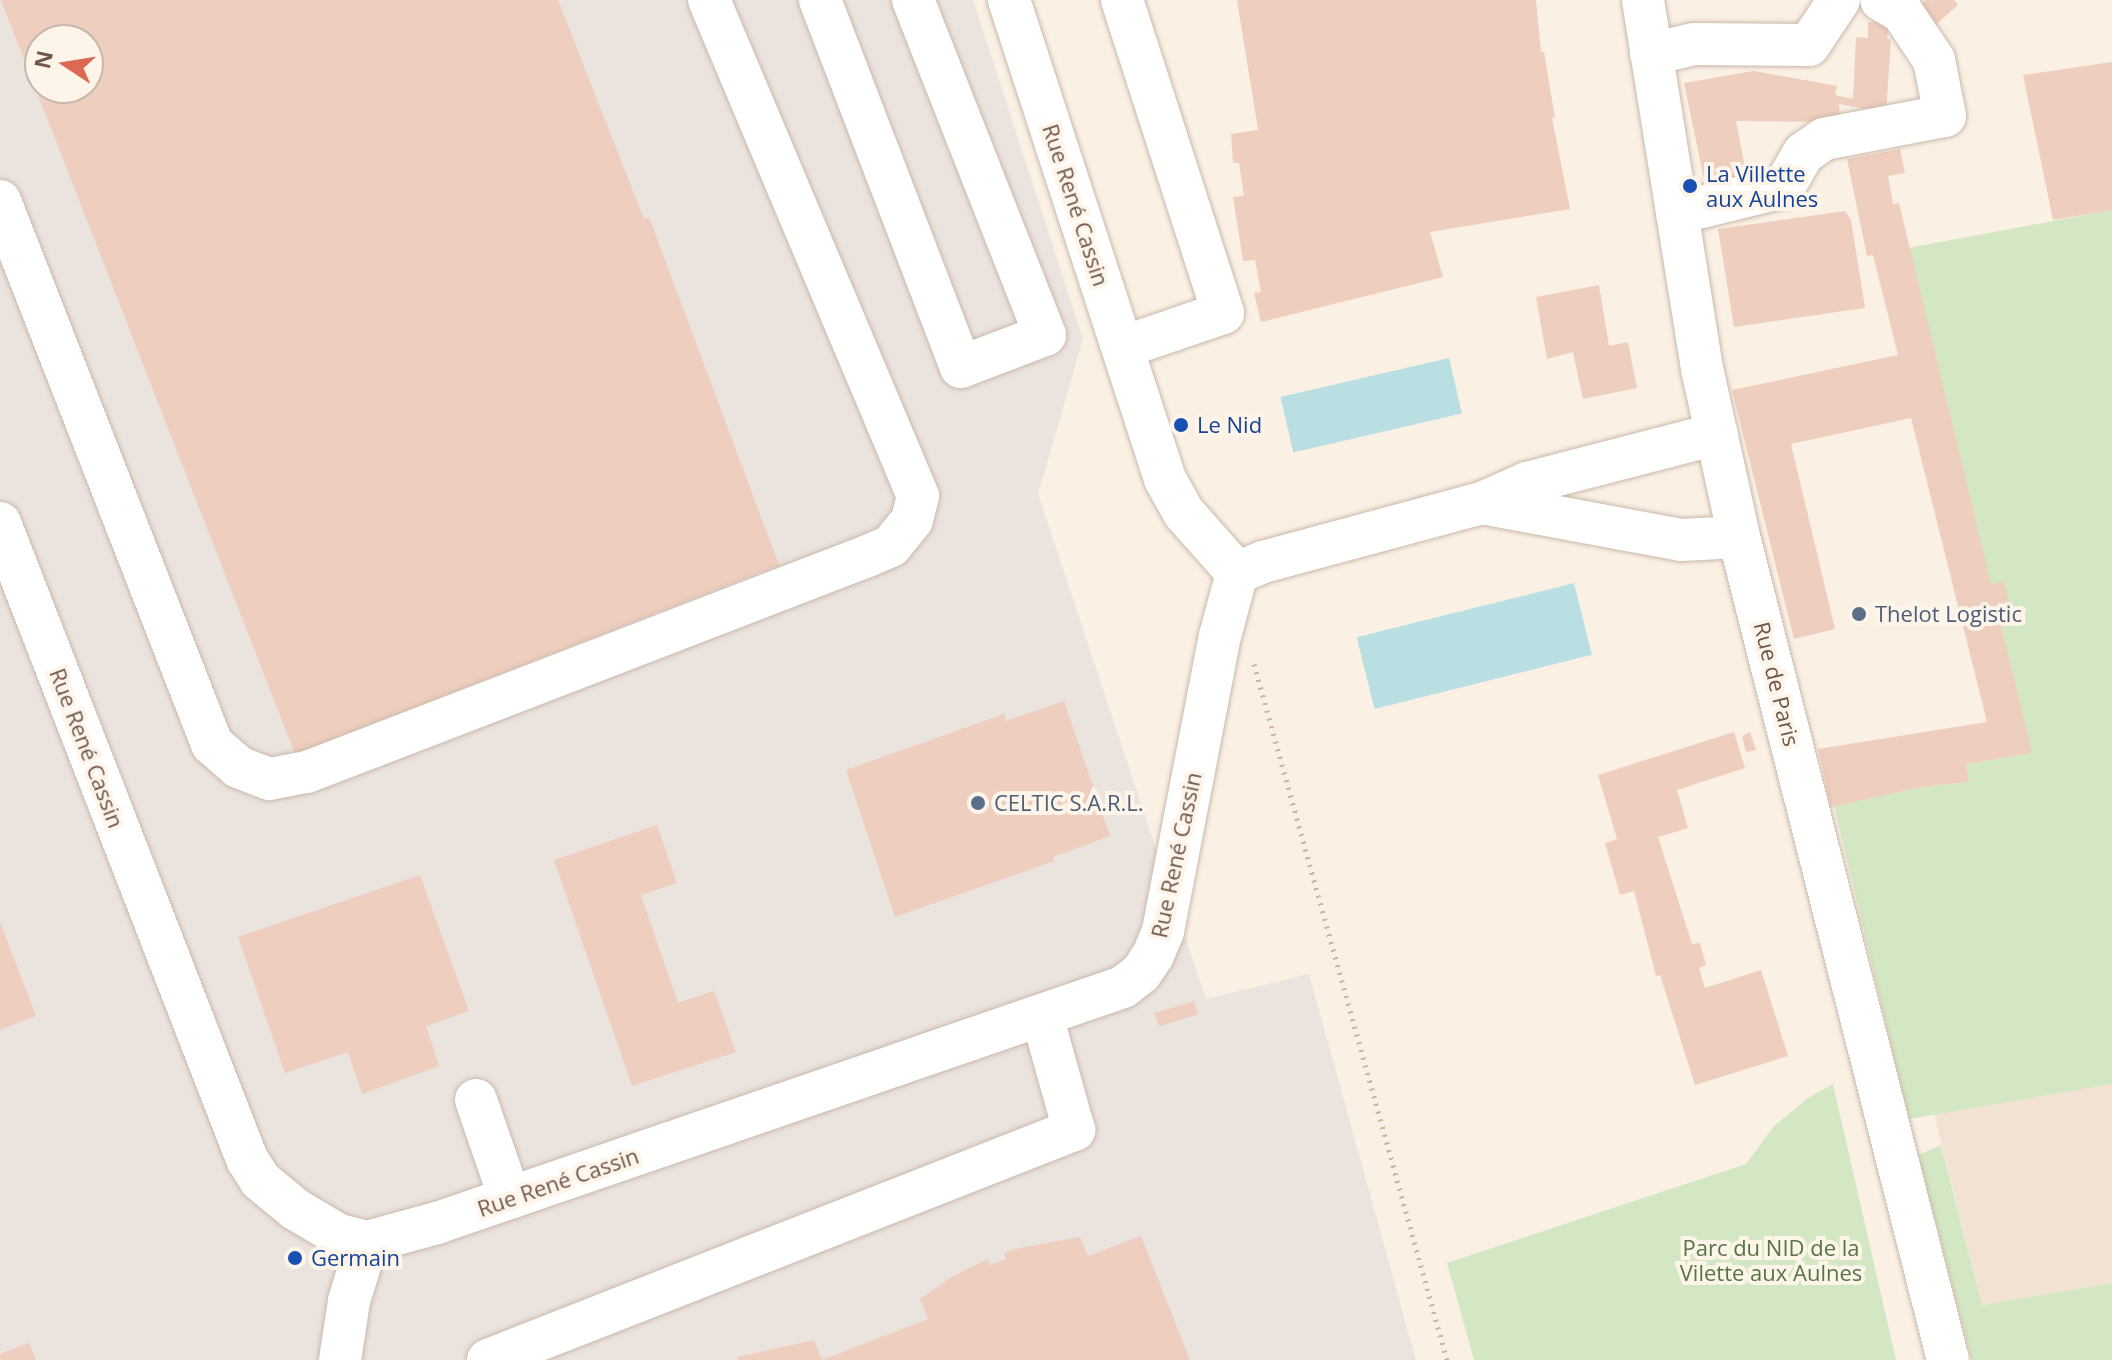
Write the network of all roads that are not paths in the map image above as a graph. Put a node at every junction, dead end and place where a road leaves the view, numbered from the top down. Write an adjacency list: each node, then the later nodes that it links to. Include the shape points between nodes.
1 (709, 0): 10 (street, via 918,496 912,520 891,546 865,557 307,772 270,779 238,767 212,744)
2 (820, 0): 3 (street, via 961,367 1045,335)
3 (913, 0)
4 (1009, 0): 12 (street, Rue René Cassin)
5 (1122, 0): 12 (street, via 1223,313)
6 (1643, 0): 9 (street, Rue de Paris)
7 (1839, 0): 9 (street, via 1809,45 1694,44)
8 (1881, 0): 11 (street, via 1902,12 1934,60 1945,116 1824,139 1804,153 1784,187)
9 (1651, 54): 11 (street, Rue de Paris)
10 (0, 201)
11 (1677, 213): 13 (street, Rue de Paris)
12 (1123, 347): 17 (street, Rue René Cassin, via 1165,479 1184,513)
13 (1717, 434): 14 (street, via 1527,483); 16 (street, Rue de Paris)
14 (1482, 503): 16 (street, via 1681,540); 17 (street)
15 (0, 523): 21 (street, Rue René Cassin, via 247,1159 260,1180 295,1209 339,1235)
16 (1739, 537): 24 (street, Rue de Paris)
17 (1237, 573): 18 (street, Rue René Cassin, via 1163,931 1153,955 1123,987)
18 (1042, 1016): 20 (street, Rue René Cassin); 23 (street, via 1074,1130)
19 (476, 1100): 20 (street)
20 (510, 1198): 21 (street, Rue René Cassin)
21 (367, 1242): 22 (street, via 349,1301)
22 (340, 1360)
23 (488, 1360)
24 (1948, 1360)

